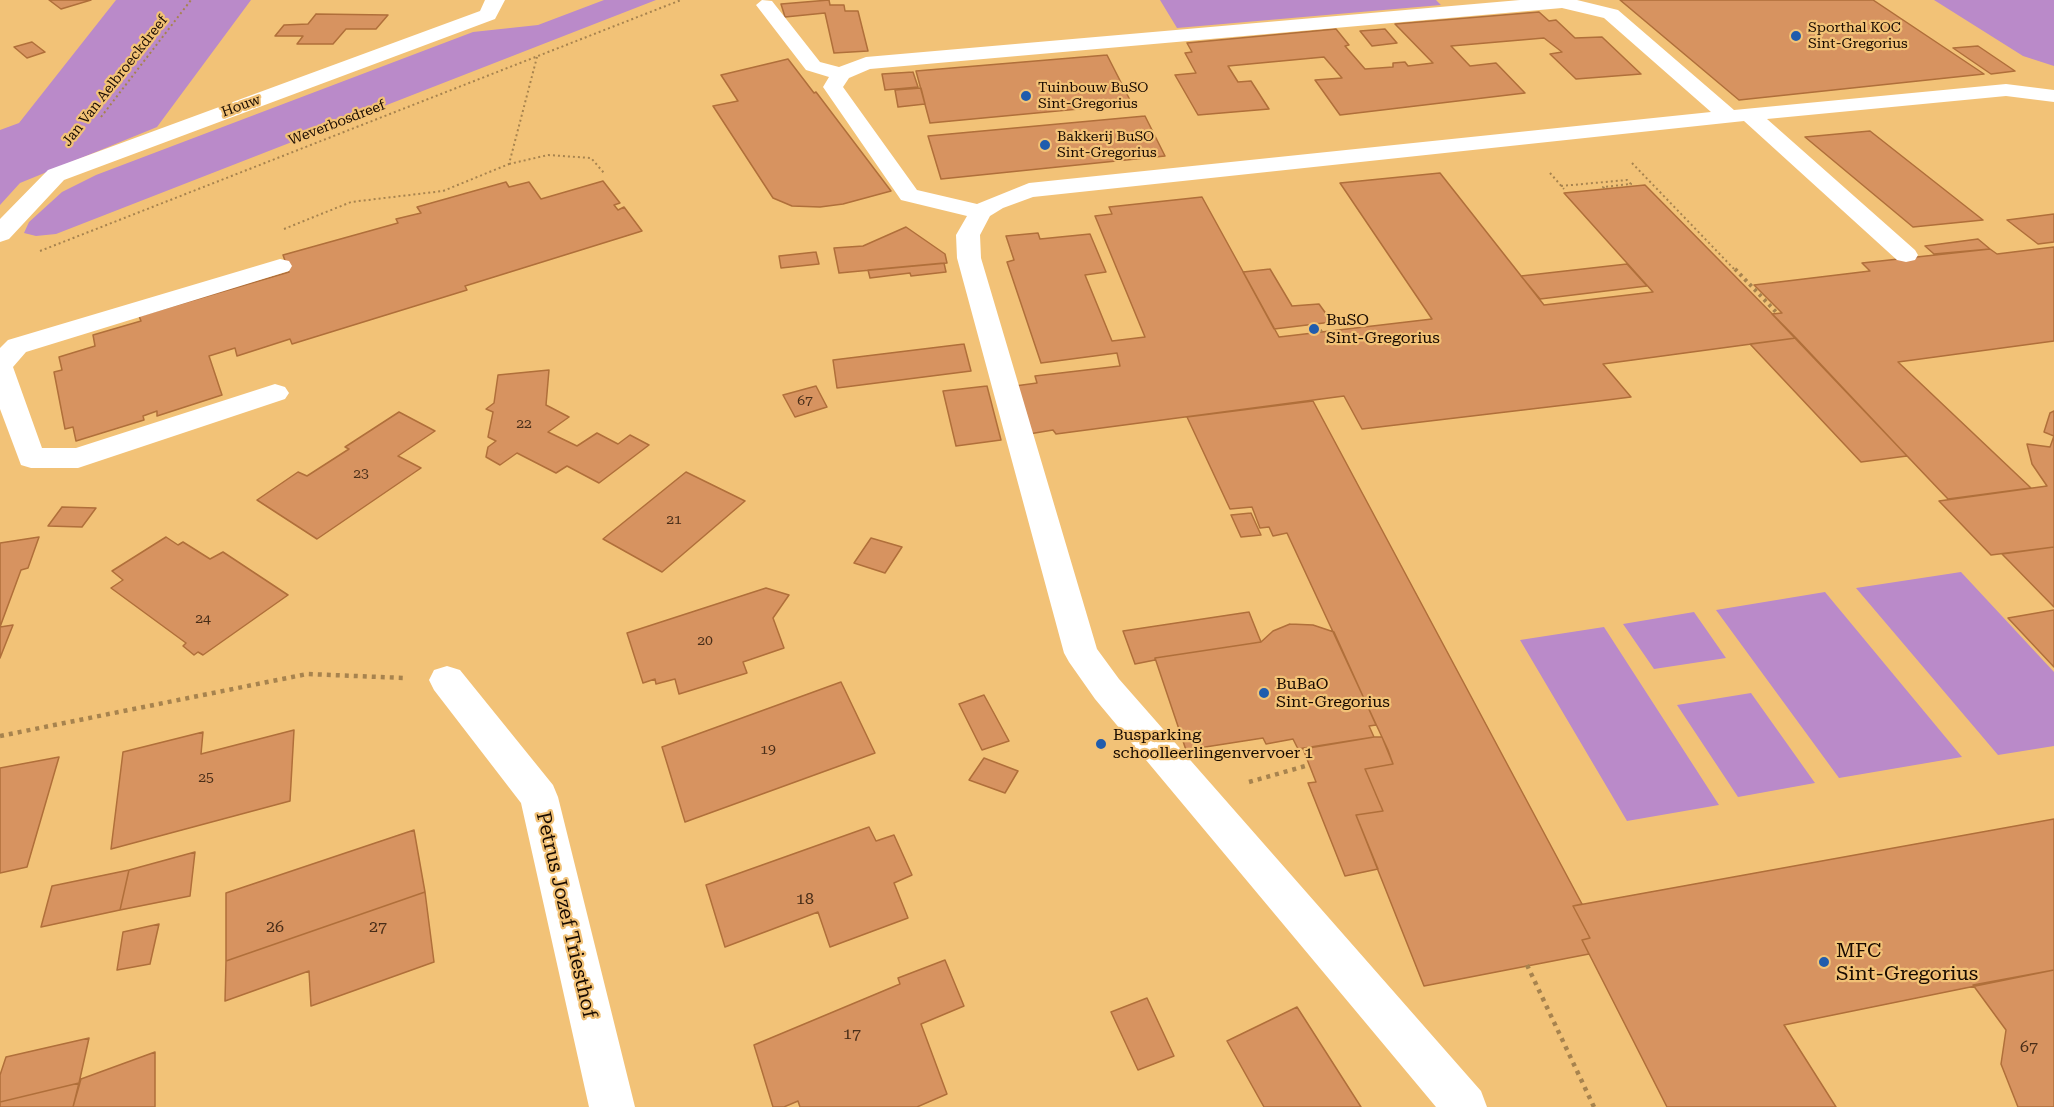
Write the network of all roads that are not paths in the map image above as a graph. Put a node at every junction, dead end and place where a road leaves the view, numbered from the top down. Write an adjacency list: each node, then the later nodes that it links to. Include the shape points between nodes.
1 (495, 0): 7 (street, Houw, via 488,15 56,175)
2 (765, 5): 3 (lane, via 813,66)
3 (841, 74): 5 (lane, via 866,63 1562,2 1611,14); 6 (lane, via 833,87 909,195)
4 (2054, 96): 5 (lane, via 2006,90)
5 (1741, 117): 6 (lane, via 1029,190); 8 (lane)
6 (981, 212): 14 (lane, via 968,236 969,258 1081,653 1107,689)
7 (0, 234)
8 (1906, 255)
9 (280, 266): 10 (lane, via 17,346)
10 (0, 367): 11 (lane, via 31,458 78,458)
11 (276, 393)
12 (447, 680): 13 (street, Petrus Jozef Triesthof, via 539,797)
13 (612, 1107)
14 (1465, 1107)

